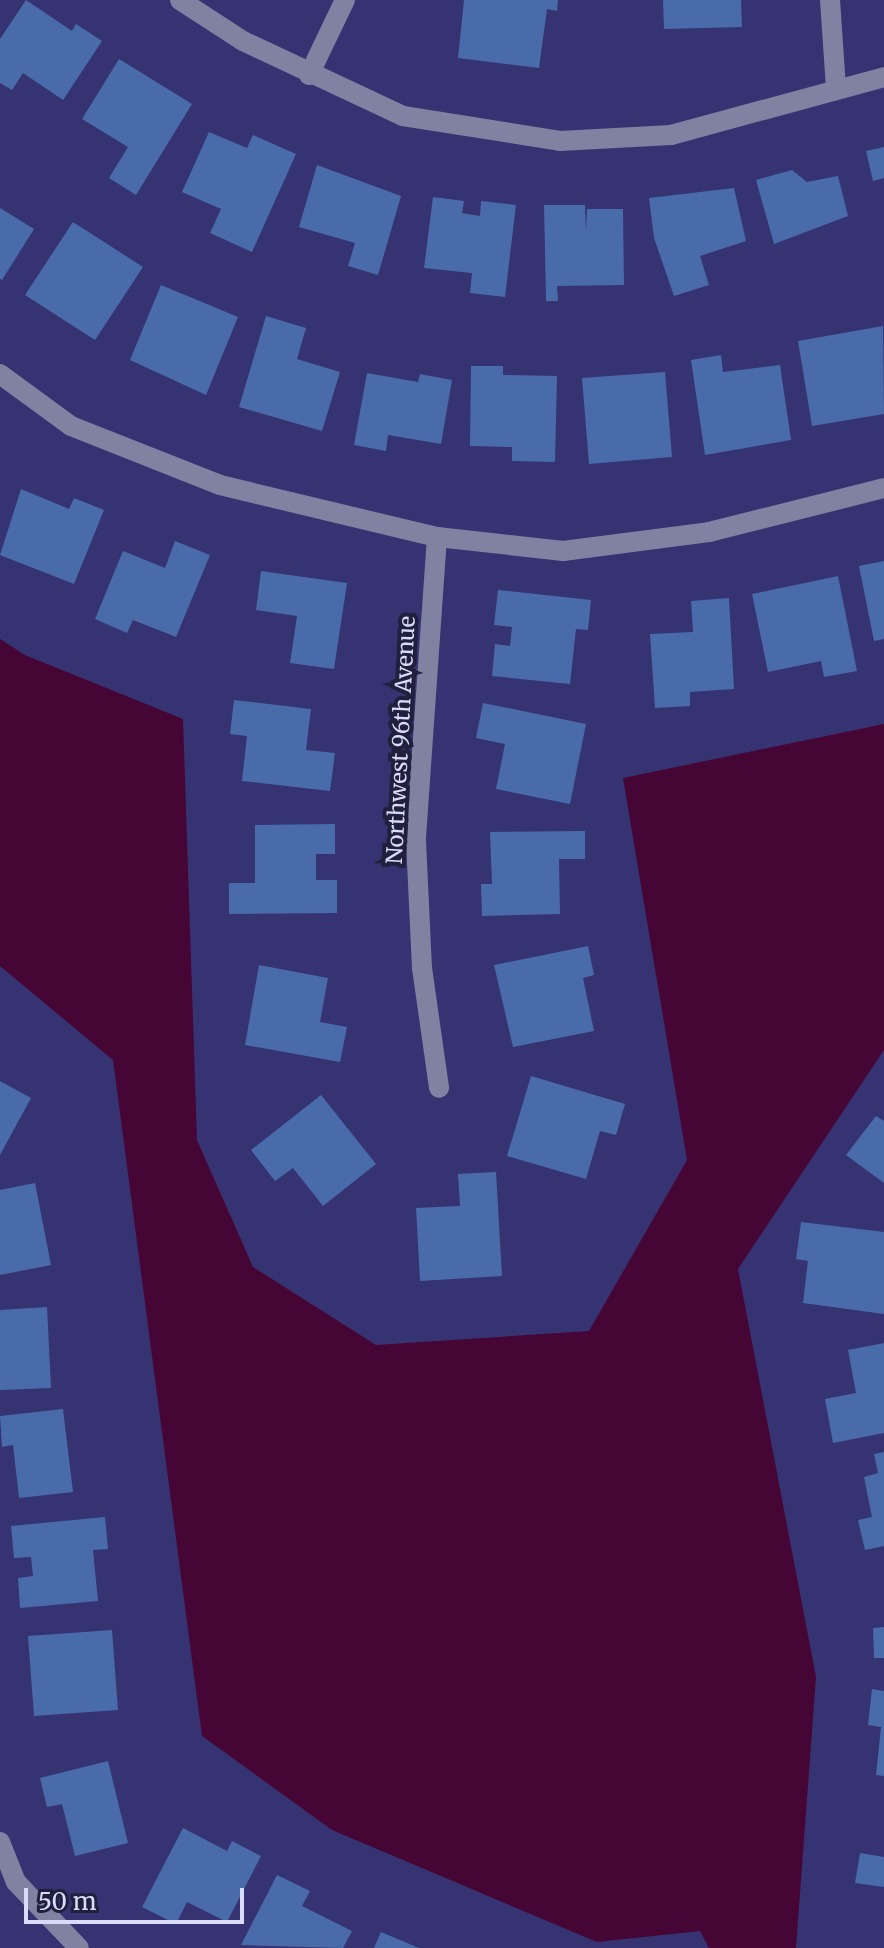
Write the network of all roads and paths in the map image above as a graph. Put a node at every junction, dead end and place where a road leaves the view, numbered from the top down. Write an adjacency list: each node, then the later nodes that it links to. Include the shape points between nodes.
1 (180, 0): 4 (street)
2 (345, 0): 4 (street)
3 (830, 0): 6 (street)
4 (309, 75): 6 (street, via 403,116 560,141 671,135)
5 (884, 77): 6 (street)
6 (836, 89)
7 (0, 374): 9 (street, via 71,426 220,485)
8 (884, 488): 9 (street, via 709,532 563,551)
9 (437, 537): 10 (street, Northwest 96th Avenue, via 416,841 422,968)
10 (439, 1088)
11 (0, 1842): 12 (street, via 16,1882)
12 (79, 1948)

